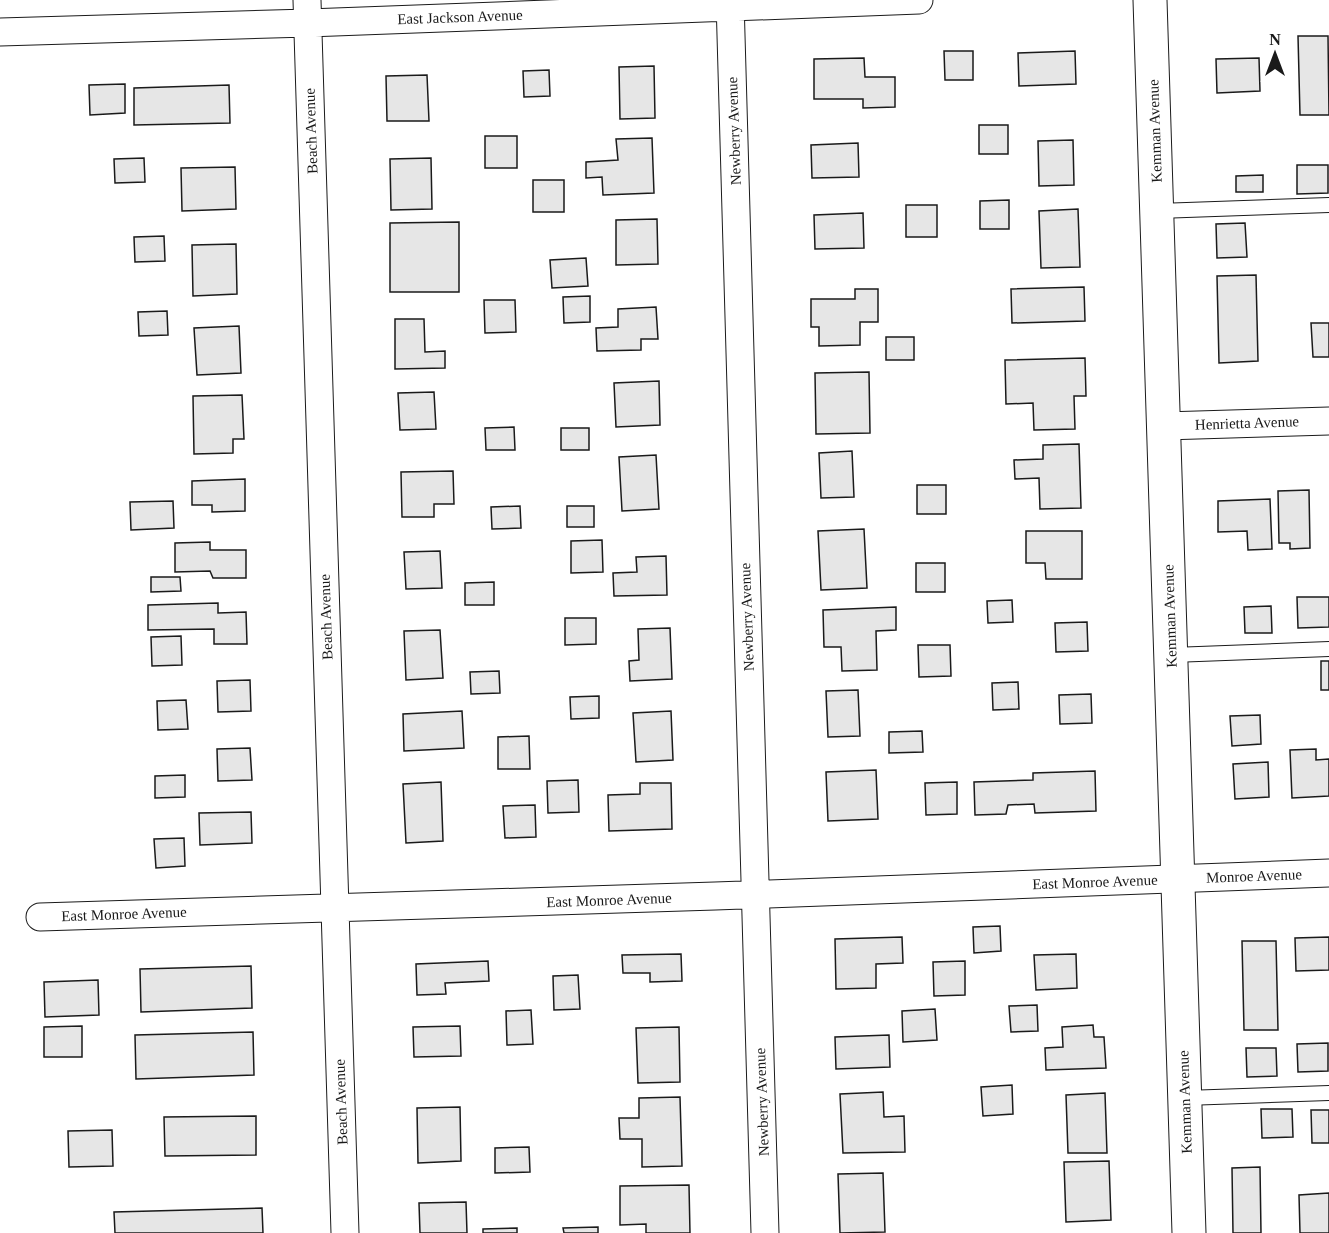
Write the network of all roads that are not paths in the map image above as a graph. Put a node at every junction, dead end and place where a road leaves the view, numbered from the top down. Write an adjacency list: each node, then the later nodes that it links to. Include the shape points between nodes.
1 (919, 0): 3 (street, East Jackson Avenue)
2 (1150, 0): 7 (street, Kemman Avenue)
3 (730, 3): 4 (street, East Jackson Avenue); 14 (street, Newberry Avenue)
4 (308, 12): 5 (street, East Jackson Avenue); 15 (street, Beach Avenue)
5 (0, 32)
6 (1329, 205): 7 (lane)
7 (1158, 211): 9 (street, Kemman Avenue)
8 (1329, 421): 9 (street, Henrietta Avenue)
9 (1164, 426): 11 (street, Kemman Avenue)
10 (1329, 649): 11 (lane)
11 (1172, 655): 13 (street, Kemman Avenue)
12 (1329, 873): 13 (street, Monroe Avenue)
13 (1179, 879): 14 (street, East Monroe Avenue); 18 (street, Kemman Avenue)
14 (755, 895): 15 (street, East Monroe Avenue); 20 (street, Newberry Avenue)
15 (334, 909): 16 (street, East Monroe Avenue); 19 (street, Beach Avenue)
16 (40, 917)
17 (1329, 1093): 18 (lane)
18 (1185, 1098): 21 (street, Kemman Avenue)
19 (345, 1233)
20 (765, 1233)
21 (1189, 1233)

